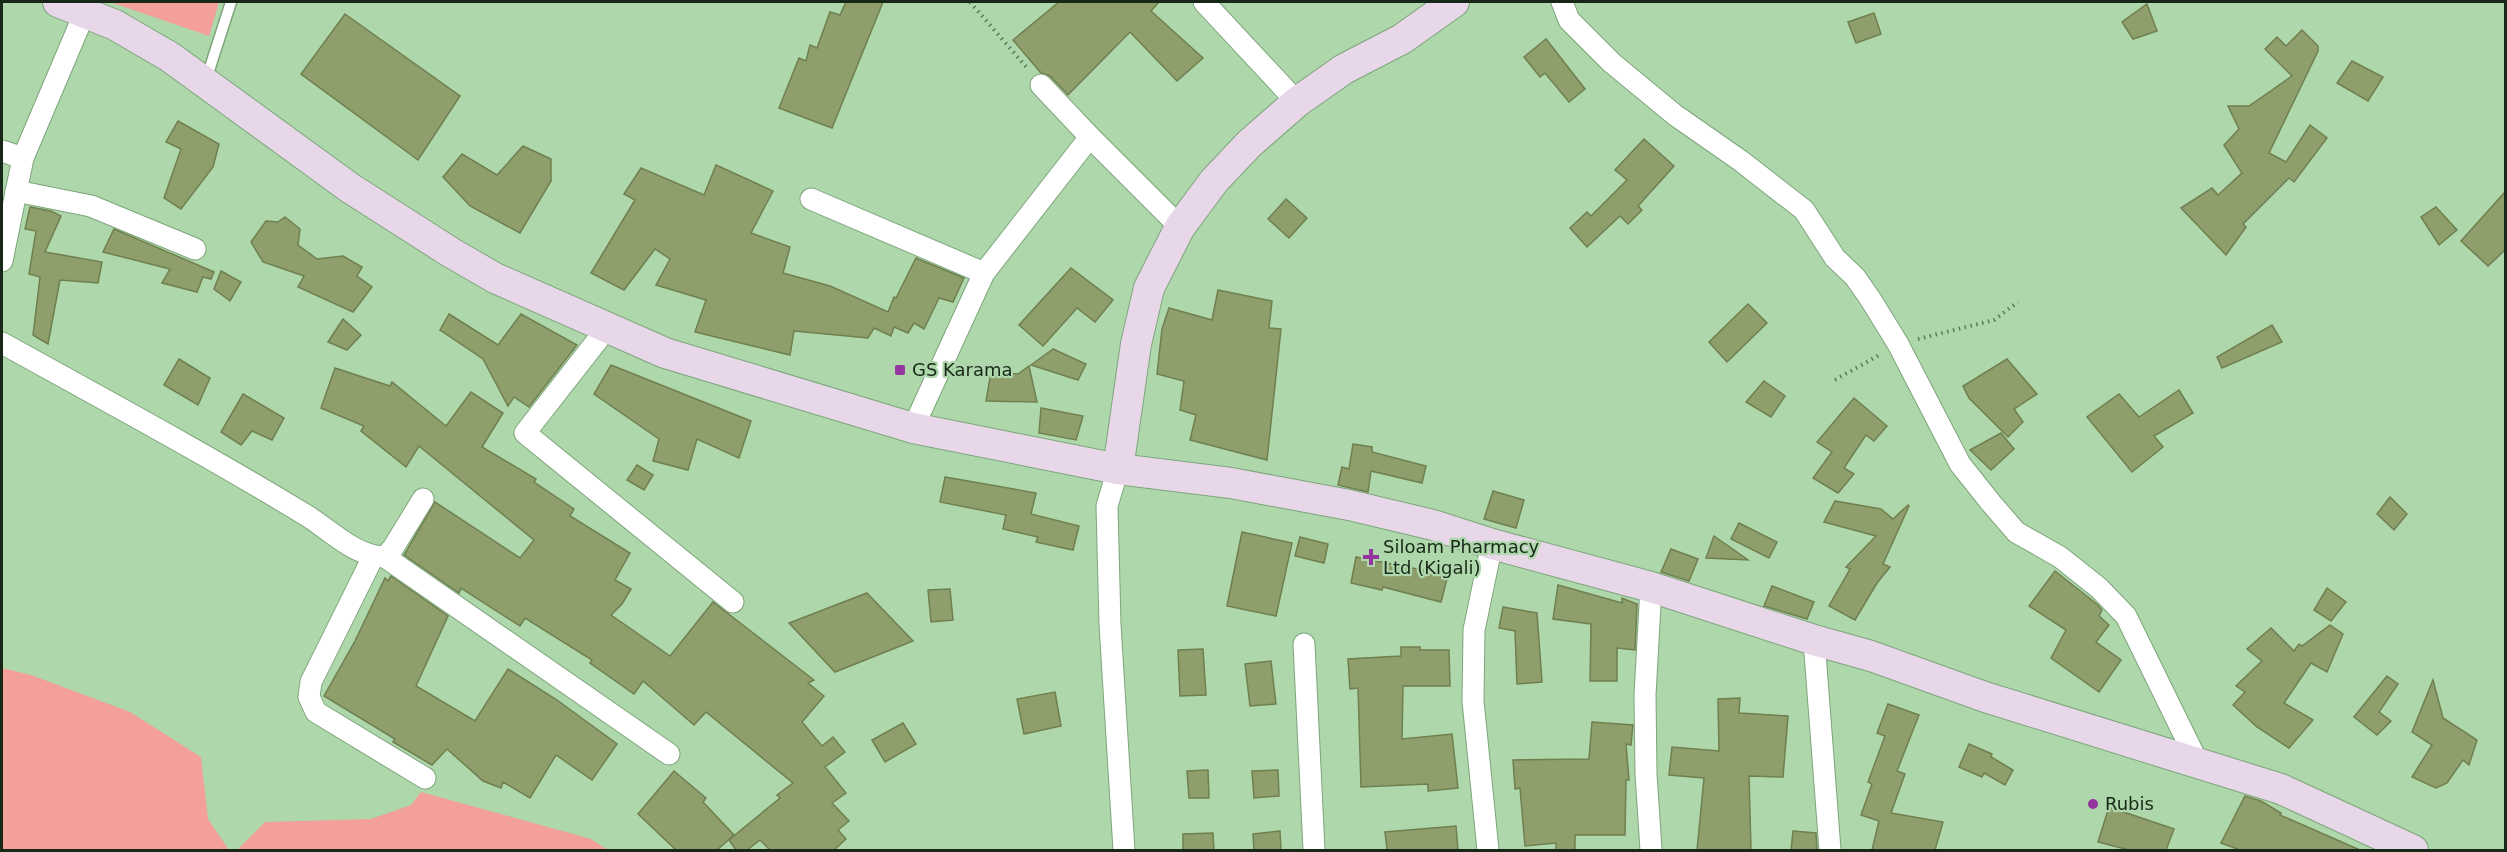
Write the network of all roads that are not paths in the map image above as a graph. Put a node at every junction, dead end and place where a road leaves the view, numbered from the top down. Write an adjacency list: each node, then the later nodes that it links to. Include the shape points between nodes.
1 (231, 2): 6 (lane)
2 (1204, 2): 8 (street)
3 (1454, 2): 8 (main road, via 1402,39 1344,69)
4 (1562, 2): 30 (street, via 1569,20 1612,63 1804,210 1835,258 1871,300 1960,464 2016,532 2060,557 2126,616)
5 (71, 7): 6 (main road, via 170,57); 11 (street)
6 (205, 83): 18 (main road, via 419,234 495,278)
7 (1041, 85): 9 (street)
8 (1297, 102): 14 (main road, via 1249,144)
9 (1090, 137): 14 (street); 17 (street)
10 (2, 151): 11 (street)
11 (23, 158): 12 (street)
12 (16, 191): 15 (street, via 91,206); 16 (street)
13 (811, 199): 17 (street)
14 (1180, 227): 21 (main road, via 1149,288 1136,344)
15 (195, 249)
16 (2, 261)
17 (984, 273): 20 (street)
18 (607, 328): 20 (main road, via 665,352); 26 (street, via 525,434)
19 (2, 343): 24 (street, via 207,456 357,550)
20 (913, 428): 21 (main road)
21 (1118, 469): 23 (main road, via 1231,483 1349,505); 32 (street, via 1107,518)
22 (423, 499): 24 (street, via 393,548)
23 (1492, 544): 25 (main road); 34 (street, via 1474,630 1473,701)
24 (379, 557): 29 (street); 31 (street, via 311,682 309,697 316,712)
25 (1651, 587): 27 (main road); 35 (street, via 1645,695)
26 (733, 602)
27 (1814, 640): 30 (main road); 36 (street)
28 (1304, 644): 33 (street)
29 (669, 754)
30 (2198, 763): 37 (main road, via 2281,789)
31 (425, 778)
32 (1124, 850)
33 (1314, 850)
34 (1488, 850)
35 (1651, 850)
36 (1830, 850)
37 (2413, 850)

